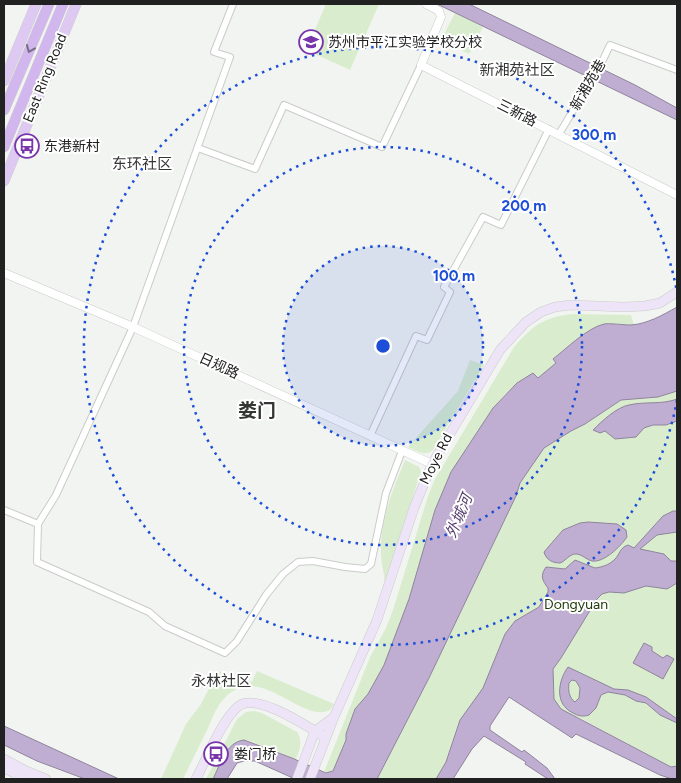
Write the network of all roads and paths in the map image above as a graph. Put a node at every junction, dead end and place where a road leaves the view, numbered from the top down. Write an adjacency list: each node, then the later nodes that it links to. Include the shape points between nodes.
1 (36, 4): 9 (main road)
2 (49, 4): 10 (highway, one-way to 10)
3 (63, 4): 13 (highway)
4 (76, 4): 15 (main road, East Ring Road)
5 (233, 4): 14 (street, via 214,52 230,58)
6 (426, 4): 7 (street, via 439,11 441,17)
7 (421, 65): 11 (street, 三新路); 14 (street, via 382,147 284,105 255,169)
8 (677, 70): 12 (street, 新湘苑巷, via 610,45)
9 (4, 81)
10 (4, 110)
11 (549, 129): 12 (street, 三新路); 20 (street, via 501,225 483,216 444,287 450,292 427,340 416,336)
12 (559, 134): 16 (street, 三新路)
13 (4, 147)
14 (198, 148): 19 (street)
15 (4, 181)
16 (677, 195)
17 (4, 273): 19 (street, 日规路)
18 (677, 292): 22 (main road, Moye Rd, via 653,305 555,307 526,322 500,350)
19 (134, 326): 20 (street, 日规路); 24 (street, via 56,495)
20 (370, 436): 21 (street, 日规路)
21 (402, 451): 22 (street, 日规路); 24 (street, via 386,493 371,564 365,570 313,560 298,562 266,595 237,641 225,653 165,626 149,612 37,562)
22 (432, 464): 25 (main road, Moye Rd, via 377,620)
23 (4, 510): 24 (street)
24 (38, 524)
25 (334, 717): 26 (main road); 27 (main road, Moye Rd)
26 (315, 732): 27 (main road); 32 (main road, via 261,704 242,705 227,719); 33 (main road)
27 (326, 738): 34 (main road, Moye Rd)
28 (4, 759): 31 (main road)
29 (4, 768): 30 (main road)
30 (26, 779)
31 (46, 779)
32 (196, 779)
33 (297, 779)
34 (310, 779)

